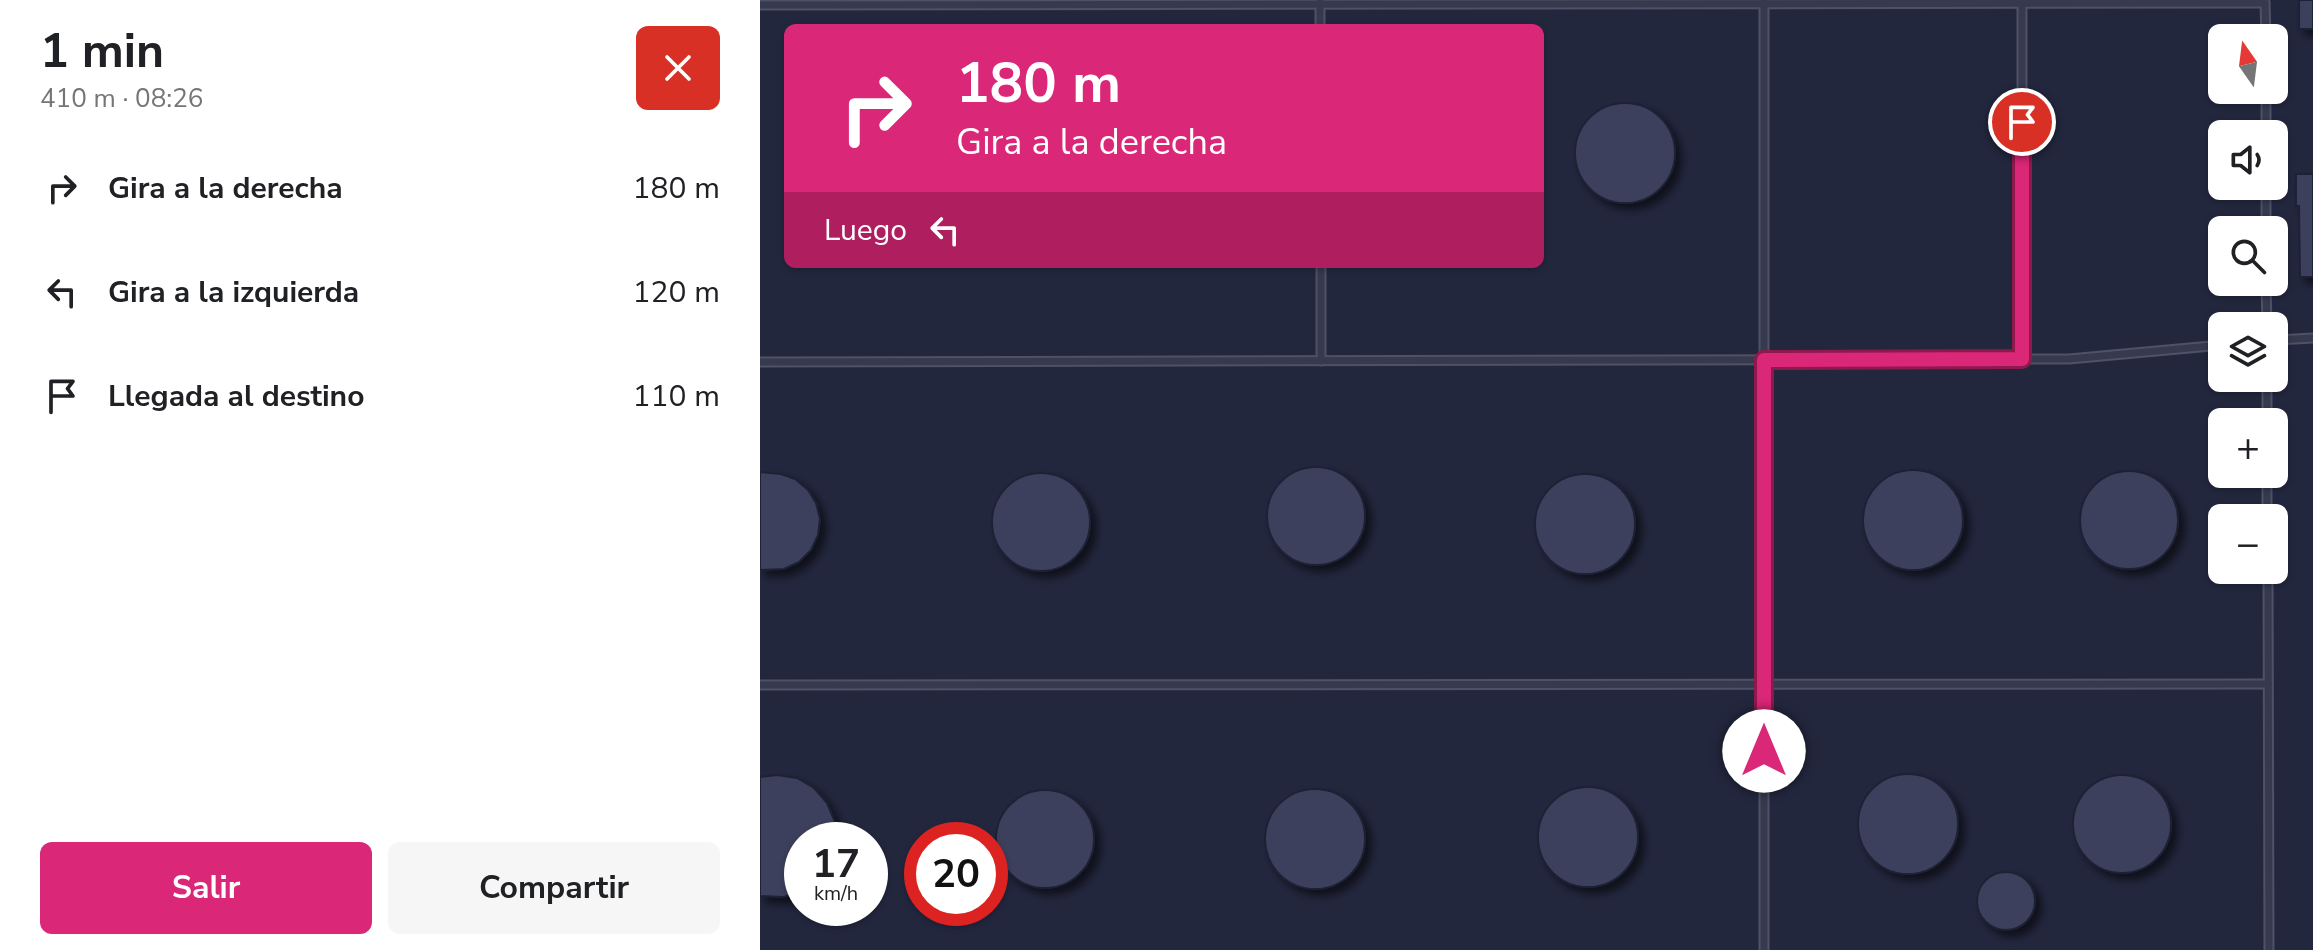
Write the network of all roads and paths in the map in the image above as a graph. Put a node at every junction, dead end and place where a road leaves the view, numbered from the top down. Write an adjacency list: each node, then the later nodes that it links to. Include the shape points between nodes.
1 (1021, 2): 2 (lane); 6 (lane)
2 (1320, 2): 3 (lane); 7 (lane)
3 (1764, 2): 4 (lane); 14 (lane)
4 (2022, 2): 5 (lane); 13 (lane)
5 (2265, 2): 8 (lane)
6 (760, 5)
7 (1320, 24)
8 (2266, 24)
9 (1321, 268): 15 (lane)
10 (2313, 338): 11 (lane)
11 (2288, 339)
12 (2208, 346): 13 (lane)
13 (2022, 359): 14 (lane)
14 (1764, 360): 15 (lane); 18 (lane)
15 (1321, 361): 16 (lane)
16 (760, 362)
17 (2268, 584): 19 (lane)
18 (1764, 684): 19 (lane); 20 (lane); 21 (lane)
19 (2268, 684): 22 (lane)
20 (760, 685)
21 (1764, 950)
22 (2269, 950)

